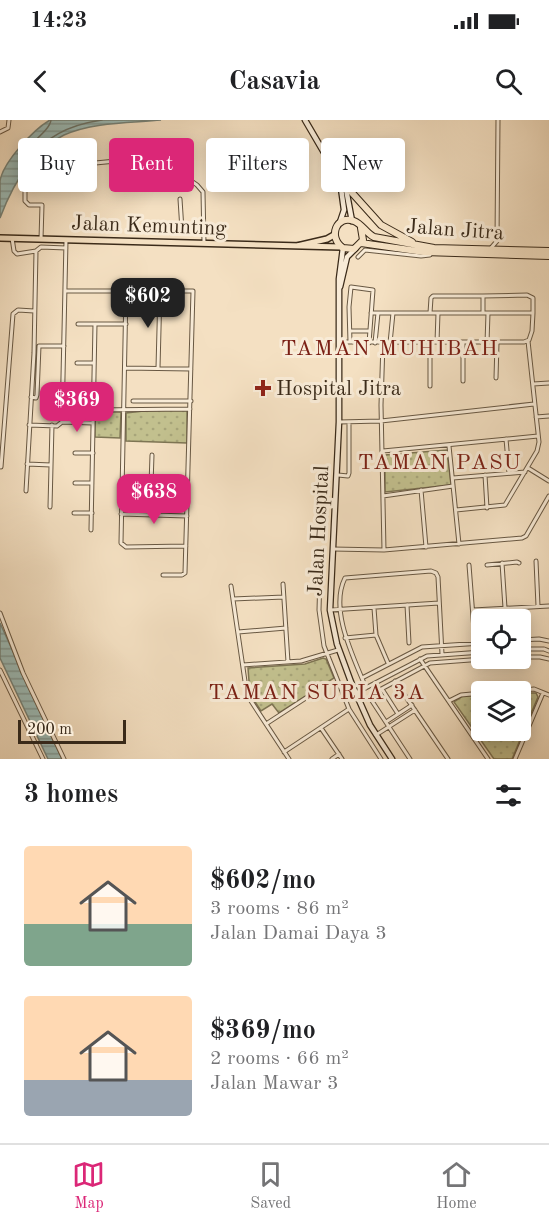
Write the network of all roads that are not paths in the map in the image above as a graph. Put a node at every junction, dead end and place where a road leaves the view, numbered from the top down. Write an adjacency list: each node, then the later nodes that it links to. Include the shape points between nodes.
1 (9, 120): 4 (street, via 8,128)
2 (305, 120): 5 (street)
3 (498, 120): 19 (street)
4 (0, 132)
5 (321, 147)
6 (343, 192): 11 (street, via 344,210)
7 (344, 192): 10 (street)
8 (350, 192): 23 (highway, via 381,225)
9 (180, 199): 13 (street, via 182,230)
10 (352, 221): 11 (highway); 12 (highway)
11 (339, 225): 14 (highway)
12 (362, 228): 21 (highway); 23 (highway, Jalan Jitra, via 375,237)
13 (204, 231): 17 (street, via 203,192 187,178 177,154 37,169 26,184 25,201 42,205); 20 (street)
14 (334, 235): 22 (main road, Jalan Kemunting); 25 (highway)
15 (12, 238): 16 (main road, Jalan Kemunting); 17 (main road, Jalan Kemunting); 26 (street, via 17,254)
16 (1, 239)
17 (41, 239): 18 (main road, Jalan Kemunting)
18 (66, 239): 20 (main road, Jalan Kemunting); 24 (street)
19 (497, 241): 27 (street); 28 (street)
20 (204, 243): 22 (main road, Jalan Kemunting)
21 (360, 245): 25 (highway, via 350,250); 30 (highway, Jalan Jitra); 36 (street, Jalan Hospital, via 347,257)
22 (297, 246): 25 (main road, Jalan Kemunting)
23 (423, 246): 27 (highway, Jalan Jitra)
24 (66, 248): 26 (street); 34 (street)
25 (342, 248): 36 (street, Jalan Hospital)
26 (36, 250): 38 (street)
27 (488, 250): 28 (highway, Jalan Jitra)
28 (508, 250): 29 (highway, Jalan Jitra)
29 (549, 251)
30 (435, 253): 31 (highway, Jalan Jitra); 32 (street, via 421,256 365,250)
31 (549, 256)
32 (358, 257)
33 (160, 290): 35 (street); 69 (street); 70 (street, via 192,290)
34 (65, 291): 35 (street); 65 (street)
35 (126, 291): 48 (street)
36 (339, 291): 52 (street, Jalan Hospital)
37 (483, 296): 39 (street); 43 (street, via 433,296); 45 (street, via 531,296)
38 (34, 311): 63 (street); 105 (street, via 18,310 13,314)
39 (486, 312): 44 (street); 45 (street); 55 (street)
40 (371, 313): 41 (street); 49 (street, via 372,289 350,288); 50 (street)
41 (378, 313): 42 (street); 59 (street)
42 (393, 313): 43 (street); 61 (street)
43 (430, 313): 44 (street)
44 (438, 313): 54 (street)
45 (532, 313): 51 (street)
46 (78, 324): 47 (street)
47 (95, 324): 48 (street); 67 (street)
48 (126, 324): 68 (street)
49 (350, 331): 50 (street); 57 (street)
50 (369, 331): 58 (street)
51 (528, 341): 56 (street); 74 (street)
52 (339, 342): 57 (street); 91 (street, Jalan Hospital)
53 (430, 342): 54 (street); 61 (street); 75 (street)
54 (437, 342): 62 (street)
55 (487, 342): 56 (street); 62 (street)
56 (497, 342): 71 (street)
57 (350, 343): 58 (street)
58 (369, 343): 59 (street)
59 (375, 343): 60 (street)
60 (383, 343): 61 (street); 89 (street)
61 (390, 343)
62 (463, 343): 72 (street)
63 (34, 346): 64 (street); 78 (street)
64 (39, 346): 65 (street); 78 (street, via 38,395)
65 (64, 346): 90 (street)
66 (77, 363): 67 (street)
67 (94, 363): 77 (street)
68 (125, 368): 69 (street); 86 (street)
69 (158, 368): 70 (street)
70 (191, 369): 81 (street)
71 (496, 378)
72 (463, 381)
73 (549, 382): 74 (street)
74 (533, 384): 82 (street)
75 (430, 386)
76 (75, 393): 77 (street)
77 (94, 393): 85 (street)
78 (31, 397): 94 (street)
79 (133, 401): 80 (street)
80 (168, 401): 81 (street); 83 (street)
81 (191, 401): 84 (street)
82 (534, 404): 88 (street); 89 (street)
83 (168, 408): 84 (street); 86 (street)
84 (190, 409): 126 (street)
85 (93, 410): 86 (street); 93 (street)
86 (124, 411): 124 (street)
87 (549, 416): 88 (street)
88 (536, 417): 96 (street)
89 (381, 421): 92 (street); 99 (street)
90 (62, 422): 93 (street); 95 (street)
91 (339, 422): 92 (street); 108 (street, Jalan Hospital)
92 (349, 422): 108 (street, via 350,473)
93 (93, 423): 101 (street)
94 (29, 425): 95 (street); 103 (street)
95 (52, 425): 104 (street)
96 (538, 436): 97 (street); 106 (street, via 538,448)
97 (506, 439): 98 (street); 107 (street)
98 (449, 446): 99 (street); 110 (street)
99 (382, 452): 117 (street)
100 (75, 453): 101 (street)
101 (93, 453): 113 (street)
102 (152, 455): 125 (street)
103 (27, 464): 104 (street); 116 (street)
104 (51, 465): 119 (street)
105 (1, 467)
106 (527, 470): 107 (street); 111 (street); 120 (street, via 507,504)
107 (509, 473): 109 (street)
108 (338, 475): 131 (street, Jalan Hospital)
109 (485, 475): 110 (street); 120 (street)
110 (453, 478): 114 (street)
111 (549, 481)
112 (75, 483): 113 (street)
113 (92, 483): 123 (street)
114 (453, 486): 115 (street); 121 (street)
115 (421, 490): 117 (street); 130 (street)
116 (26, 491)
117 (383, 496): 132 (street)
118 (549, 496): 128 (street, via 526,536)
119 (50, 507)
120 (488, 508): 121 (street)
121 (456, 510): 128 (street)
122 (74, 513): 123 (street)
123 (92, 513): 127 (street)
124 (122, 514): 125 (street); 129 (street, via 122,545)
125 (150, 515): 126 (street)
126 (188, 516): 129 (street)
127 (92, 530)
128 (459, 544): 130 (street)
129 (186, 546): 138 (street, via 184,574)
130 (426, 547): 132 (street)
131 (333, 549): 132 (street); 153 (street, Jalan Hospital)
132 (384, 550)
133 (536, 561): 146 (street)
134 (502, 563): 135 (street); 137 (street); 149 (street)
135 (519, 563)
136 (469, 565): 151 (street)
137 (487, 566)
138 (163, 575)
139 (320, 576): 168 (street, via 319,617)
140 (283, 584): 142 (street)
141 (231, 586): 143 (street)
142 (284, 597): 143 (street); 155 (street)
143 (233, 599): 156 (street)
144 (439, 603): 145 (street); 150 (street, via 438,577 431,571 345,578); 163 (street)
145 (407, 605): 148 (street); 161 (street)
146 (538, 606): 147 (street); 149 (street)
147 (549, 606)
148 (374, 608): 150 (street); 157 (street)
149 (505, 608): 152 (street)
150 (341, 609): 153 (street); 158 (street)
151 (473, 609)
152 (489, 609)
153 (330, 610): 165 (street, Jalan Hospital)
154 (0, 613): 202 (street, via 19,664)
155 (286, 628): 156 (street); 174 (street)
156 (238, 632): 176 (street)
157 (376, 635): 158 (street); 175 (street)
158 (345, 638): 179 (street)
159 (531, 640): 160 (street)
160 (549, 641)
161 (409, 643)
162 (471, 644): 163 (street)
163 (442, 645): 169 (street); 175 (street, via 422,647)
164 (531, 649): 166 (street)
165 (339, 650): 168 (street); 184 (street, Jalan Hospital)
166 (549, 651)
167 (471, 653): 169 (street)
168 (327, 654): 174 (street); 191 (street)
169 (442, 654): 171 (street)
170 (531, 657): 172 (street)
171 (420, 659): 177 (street); 181 (street)
172 (549, 659)
173 (471, 660): 177 (street)
174 (288, 662): 176 (street)
175 (388, 664): 179 (street)
176 (243, 665): 195 (street, via 248,695)
177 (424, 665): 180 (street); 189 (street)
178 (0, 670): 201 (street)
179 (362, 678): 181 (street)
180 (395, 681): 182 (street); 190 (street)
181 (366, 688): 184 (street)
182 (382, 689): 193 (street); 194 (street, via 372,694 371,699)
183 (531, 689): 185 (street)
184 (356, 693): 198 (street, Jalan Hospital)
185 (543, 693): 188 (street); 211 (street)
186 (312, 694): 195 (street)
187 (471, 694): 189 (street)
188 (549, 695)
189 (449, 701): 210 (street)
190 (412, 705): 192 (street); 193 (street)
191 (349, 709): 197 (street); 206 (street)
192 (415, 710): 196 (street); 209 (street)
193 (398, 714): 194 (street)
194 (385, 722): 196 (street)
195 (266, 724): 199 (street)
196 (388, 727): 198 (street); 208 (street)
197 (321, 728): 199 (street); 200 (street)
198 (376, 735): 207 (street, Jalan Hospital)
199 (284, 752): 203 (street)
200 (339, 754): 204 (street); 205 (street)
201 (43, 759)
202 (64, 759)
203 (289, 759)
204 (332, 759)
205 (342, 759)
206 (381, 759)
207 (392, 759)
208 (410, 759)
209 (448, 759)
210 (488, 759)
211 (515, 759)

